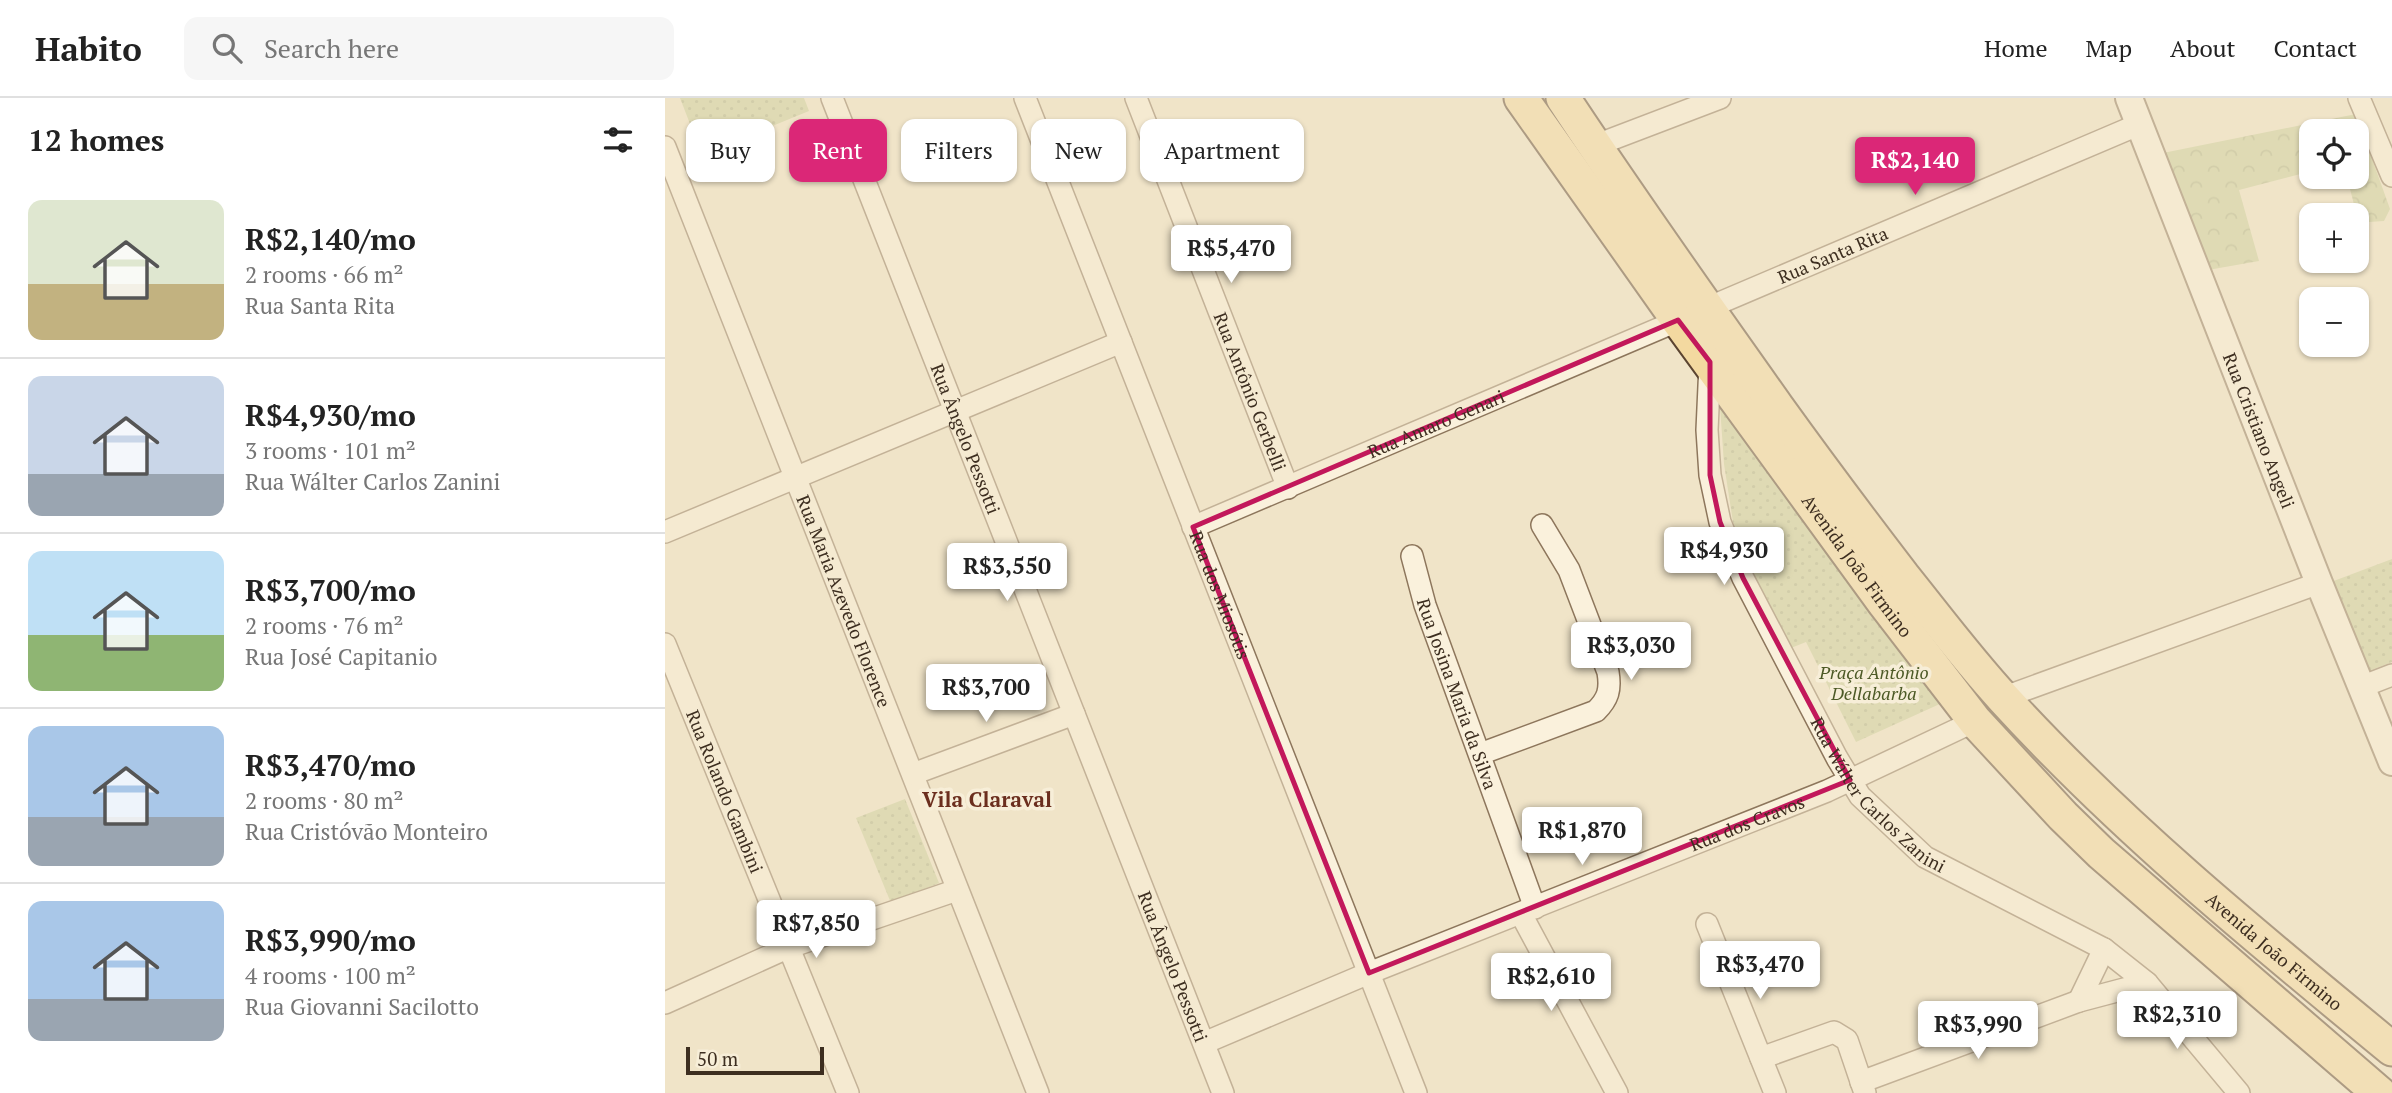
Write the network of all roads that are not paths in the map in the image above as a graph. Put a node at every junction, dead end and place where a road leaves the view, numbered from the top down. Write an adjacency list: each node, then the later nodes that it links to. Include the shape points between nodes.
1 (832, 98): 16 (street, Rua Ângelo Pessotti)
2 (1025, 98): 14 (street, Rua dos Miosótis)
3 (1136, 98): 18 (street, Rua Antônio Gerbelli)
4 (1521, 98): 13 (main road, Avenida João Firmino)
5 (1563, 98): 10 (main road, Avenida João Firmino)
6 (1720, 98): 10 (street)
7 (2129, 98): 9 (street, Rua Cristiano Angeli)
8 (2359, 98): 12 (street)
9 (2140, 124): 13 (street, Rua Santa Rita); 23 (street, Rua Cristiano Angeli)
10 (1594, 146): 13 (main road, Avenida João Firmino)
11 (665, 147): 17 (street, Rua Maria Azevedo Florence)
12 (2392, 176)
13 (1693, 314): 15 (main road, Avenida João Firmino); 18 (street, Rua Amaro Genari); 27 (main road, Avenida João Firmino)
14 (1121, 342): 16 (street); 20 (street, Rua dos Miosótis)
15 (1710, 362): 29 (main road, Avenida João Firmino); 33 (street, Rua Wálter Carlos Zanini, via 1708,452 1720,522 1743,578)
16 (954, 411): 17 (street); 28 (street, Rua Ângelo Pessotti)
17 (796, 477): 21 (street); 32 (street, Rua Maria Azevedo Florence)
18 (1287, 488): 20 (street, Rua Amaro Genari)
19 (1542, 525): 30 (street, via 1569,570 1610,687 1606,702 1596,711)
20 (1193, 527): 39 (street, Rua dos Miosótis)
21 (665, 532)
22 (1412, 556): 30 (street, Rua Josina Maria da Silva, via 1425,605)
23 (2319, 583): 26 (street, Rua Cristiano Angeli); 27 (street)
24 (665, 644): 37 (street, Rua Rolando Gambini)
25 (2392, 675): 26 (street)
26 (2361, 687): 31 (street, Rua Cristiano Angeli)
27 (2002, 698): 44 (main road, Avenida João Firmino, via 2151,845)
28 (1073, 714): 32 (street); 43 (street, Rua Ângelo Pessotti)
29 (1975, 721): 33 (street, Rua dos Cravos); 54 (main road, Avenida João Firmino, via 2101,853)
30 (1481, 754): 35 (street, Rua Josina Maria da Silva)
31 (2392, 762)
32 (913, 774): 34 (street, Rua Maria Azevedo Florence)
33 (1850, 780): 35 (street, Rua dos Cravos); 38 (street, Rua Wálter Carlos Zanini, via 1860,796 1925,857)
34 (957, 890): 37 (street); 48 (street, Rua Maria Azevedo Florence)
35 (1528, 911): 39 (street, Rua dos Cravos); 51 (street, Rua Josina Maria da Silva)
36 (1707, 924): 45 (street)
37 (787, 948): 42 (street); 47 (street, Rua Rolando Gambini)
38 (2104, 949): 40 (street, Rua Wálter Carlos Zanini); 41 (street)
39 (1369, 973): 43 (street, Rua dos Cravos); 50 (street, Rua dos Miosótis)
40 (2147, 983): 41 (street); 53 (street, Rua Wálter Carlos Zanini)
41 (2079, 1001): 46 (street)
42 (665, 1003)
43 (1204, 1043): 49 (street, Rua Ângelo Pessotti)
44 (2392, 1049)
45 (1761, 1058): 46 (street, via 1834,1032 1846,1040); 52 (street)
46 (1863, 1088)
47 (848, 1093)
48 (1038, 1093)
49 (1223, 1093)
50 (1416, 1093)
51 (1617, 1093)
52 (1775, 1093)
53 (2238, 1093)
54 (2379, 1093)

